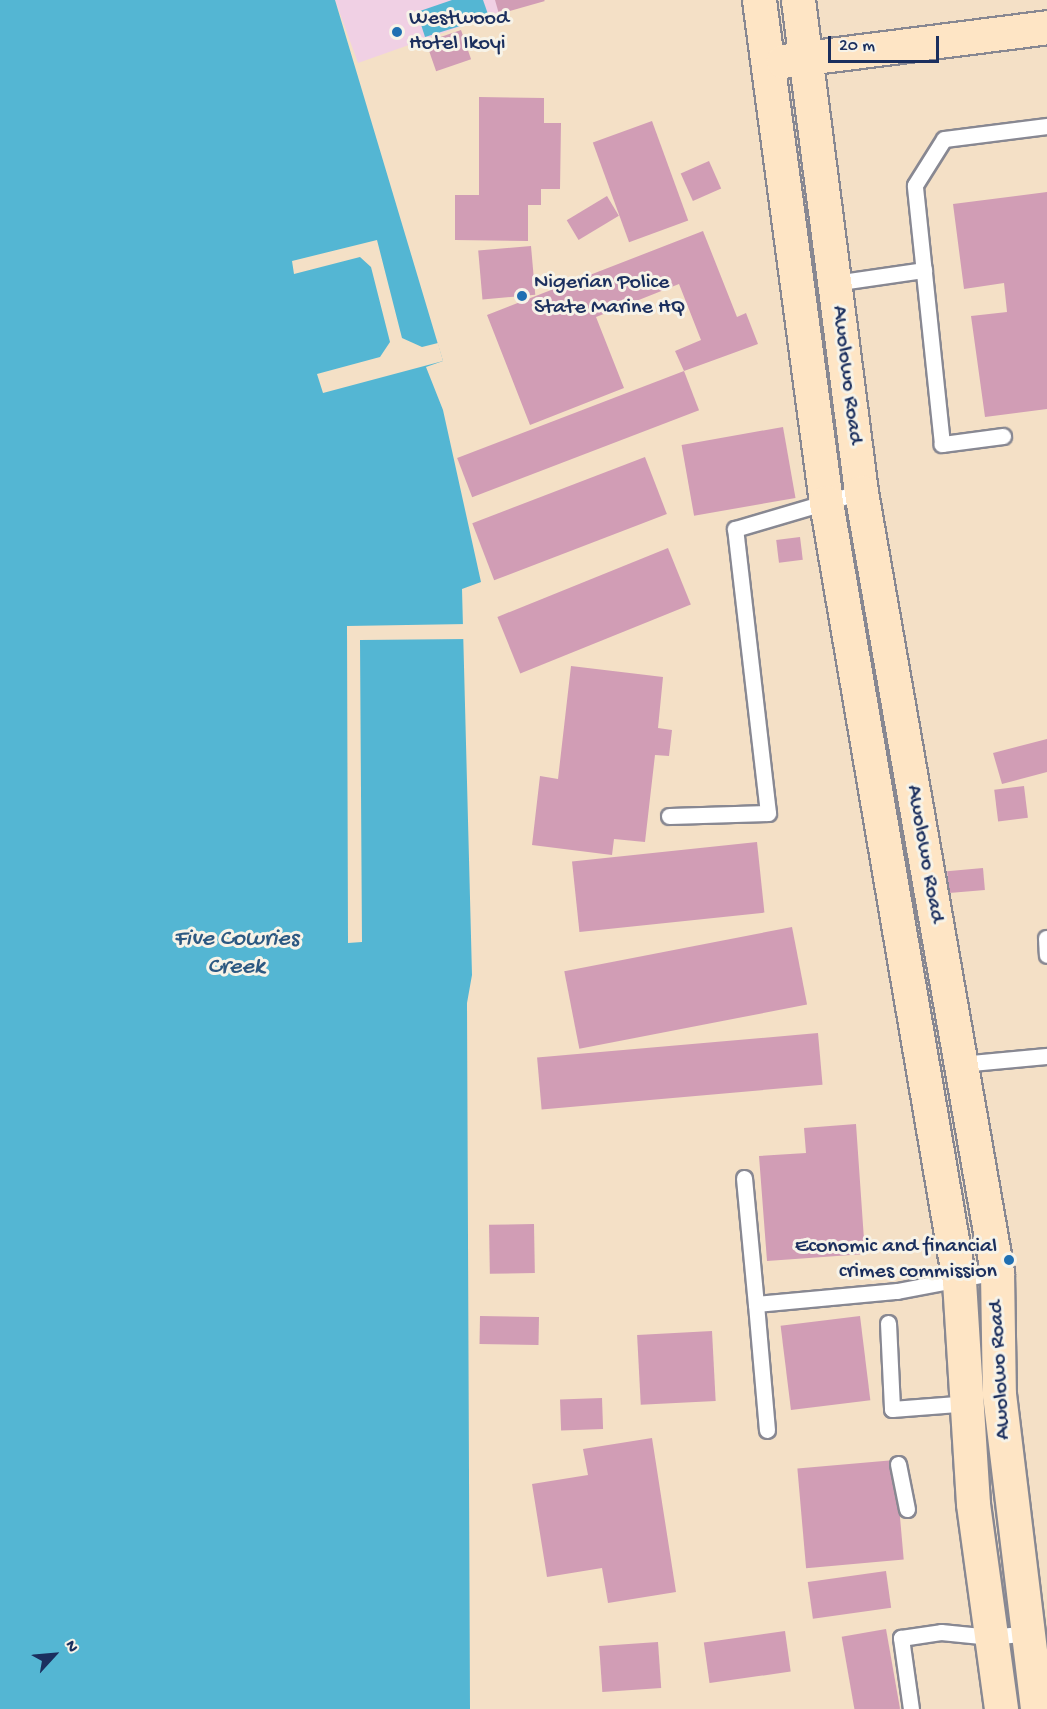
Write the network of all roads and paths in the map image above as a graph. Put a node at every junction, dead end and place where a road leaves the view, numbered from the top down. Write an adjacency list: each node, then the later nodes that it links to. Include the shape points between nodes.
1 (759, 0): 5 (main road, Awolowo Road)
2 (798, 0): 4 (main road, Awolowo Road)
3 (1047, 27): 4 (main road)
4 (804, 59): 5 (main road); 8 (main road, Awolowo Road)
5 (766, 62): 11 (main road, Awolowo Road)
6 (1047, 126): 7 (lane, via 945,138 915,185)
7 (924, 270): 8 (lane); 9 (lane, via 942,444)
8 (834, 283): 10 (main road, Awolowo Road)
9 (1003, 436)
10 (861, 492): 11 (lane); 16 (main road, Awolowo Road)
11 (826, 502): 12 (lane, via 735,529 768,813); 19 (main road, Awolowo Road)
12 (669, 816)
13 (1046, 938): 14 (lane)
14 (1047, 955)
15 (1047, 1056): 16 (lane)
16 (960, 1064): 18 (main road, Awolowo Road)
17 (744, 1178): 20 (lane)
18 (997, 1272): 19 (lane); 22 (main road, Awolowo Road)
19 (959, 1281): 20 (lane); 23 (main road, Awolowo Road)
20 (756, 1304): 24 (lane)
21 (888, 1323): 23 (lane, via 892,1409)
22 (999, 1394): 23 (lane); 27 (main road, Awolowo Road)
23 (965, 1405): 28 (main road, Awolowo Road)
24 (767, 1430)
25 (898, 1464): 26 (lane)
26 (907, 1509)
27 (1027, 1633): 28 (lane); 31 (main road, Awolowo Road)
28 (991, 1637): 29 (lane, via 941,1632 901,1638); 30 (main road, Awolowo Road)
29 (911, 1709)
30 (1001, 1709)
31 (1037, 1709)

